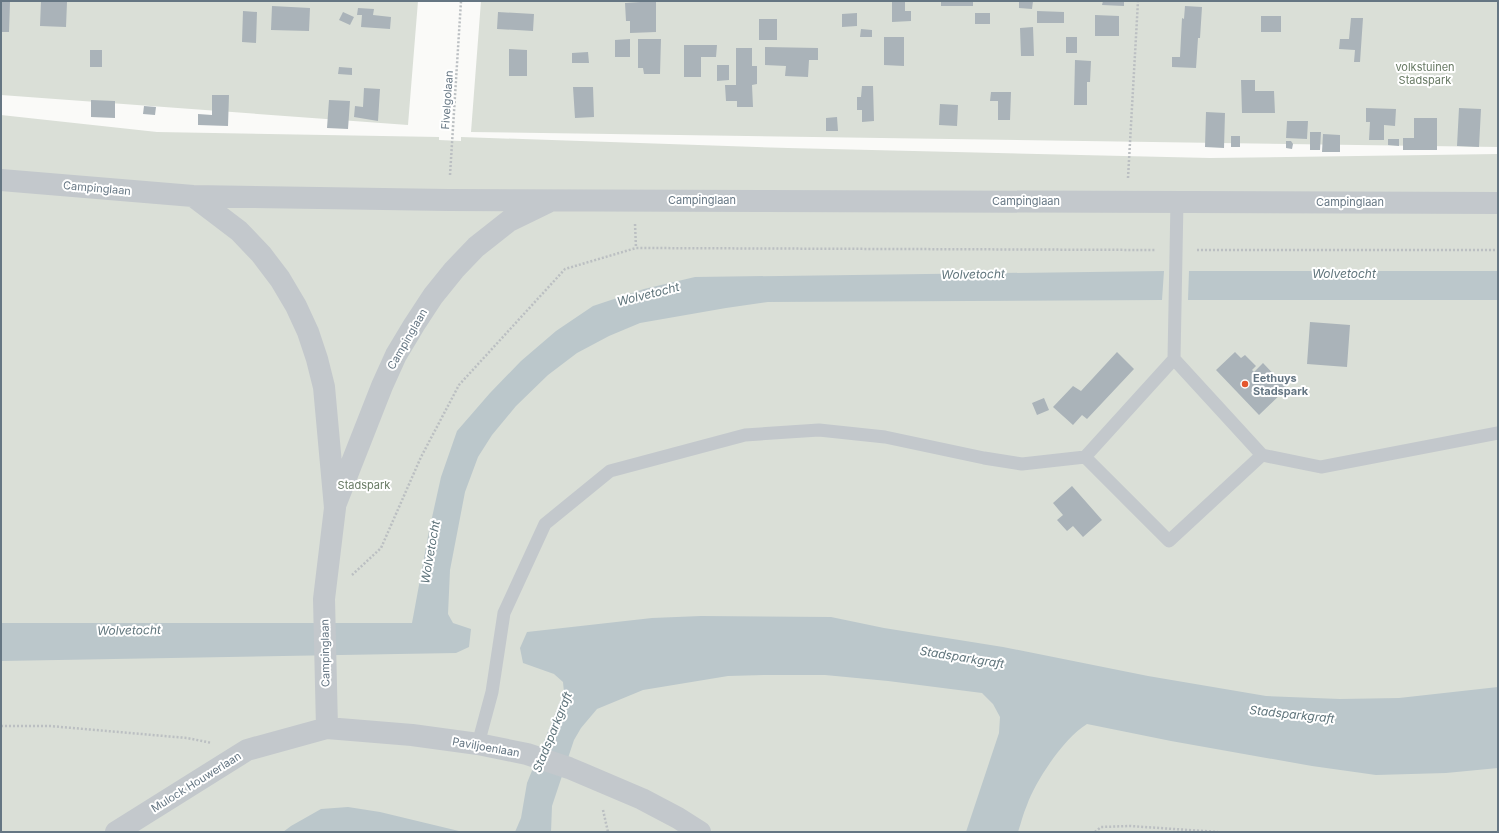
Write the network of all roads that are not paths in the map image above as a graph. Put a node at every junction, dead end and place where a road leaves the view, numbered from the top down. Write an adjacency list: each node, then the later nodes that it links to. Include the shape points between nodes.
1 (1, 180): 2 (street, Campinglaan)
2 (193, 196): 3 (street, Campinglaan); 10 (street, Campinglaan, via 239,231 261,254 280,279 308,332 324,387)
3 (555, 200): 4 (street, Campinglaan); 10 (street, Campinglaan, via 509,221 472,251 433,296 414,324 382,386)
4 (1176, 201): 5 (street, Campinglaan); 6 (lane)
5 (1498, 202)
6 (1174, 359): 8 (lane); 9 (lane)
7 (1498, 434): 8 (lane, via 1321,467)
8 (1262, 455): 9 (lane, via 1169,541)
9 (1085, 457): 12 (lane, via 1022,464 885,437 818,430 745,435 610,471 545,524 504,613 492,692)
10 (335, 508): 11 (street, Campinglaan, via 324,605)
11 (327, 728): 12 (street, Paviljoenlaan); 13 (street, Mulock Houwerlaan, via 247,750)
12 (478, 744): 14 (street, Paviljoenlaan, via 527,754 570,768 642,799)
13 (116, 832)
14 (700, 832)

